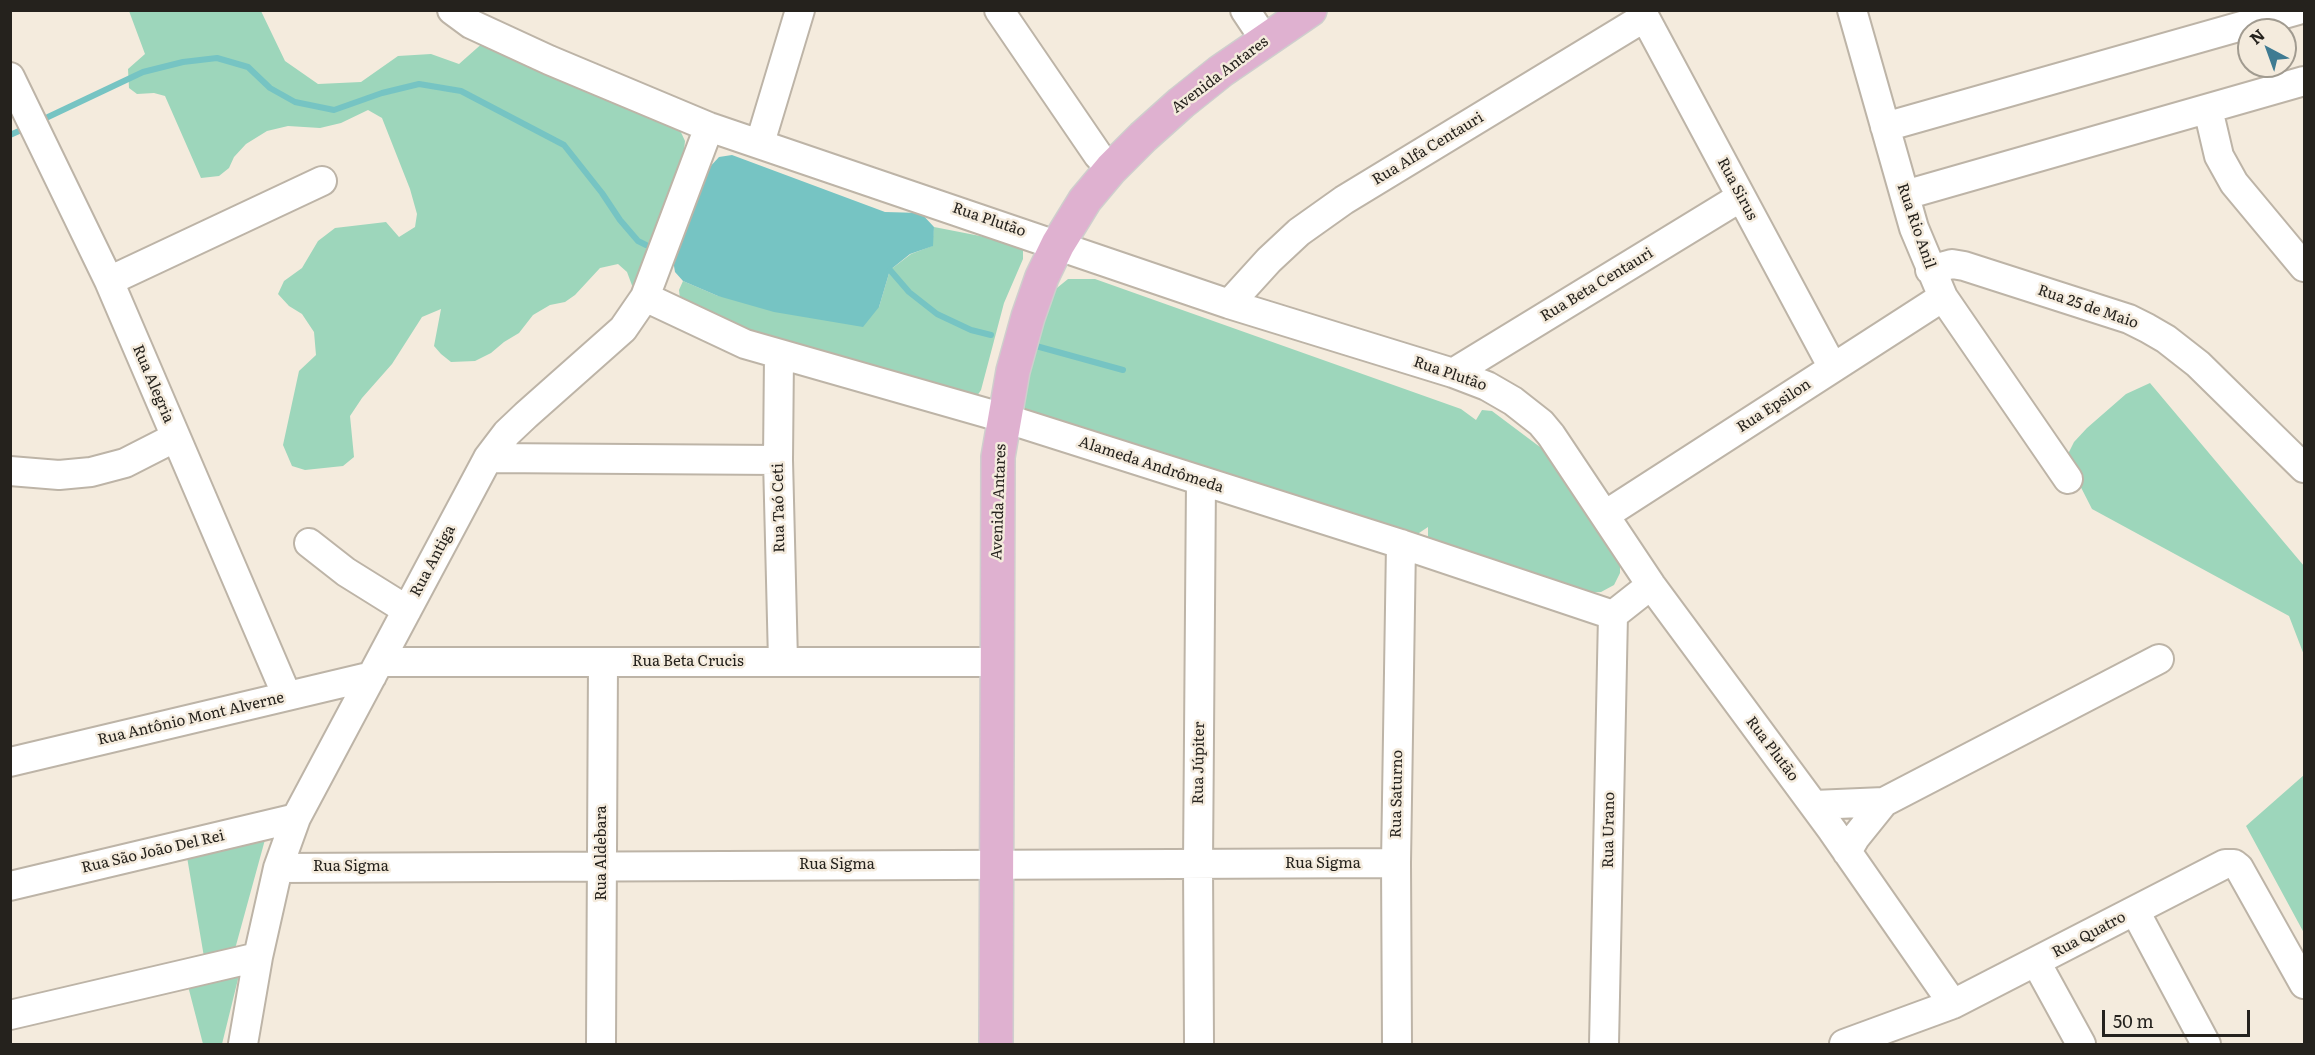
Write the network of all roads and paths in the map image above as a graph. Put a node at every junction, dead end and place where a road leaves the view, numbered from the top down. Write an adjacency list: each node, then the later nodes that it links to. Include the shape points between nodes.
1 (452, 10): 14 (street, Rua Plutão, via 471,24 549,60)
2 (800, 10): 16 (street)
3 (999, 10): 17 (street)
4 (1310, 10): 10 (main road, Avenida Antares)
5 (2298, 10): 8 (street)
6 (1855, 11): 15 (street, Rua Rio Anil)
7 (1643, 14): 20 (street, Rua Sirus); 27 (street, Rua Alfa Centauri, via 1344,200 1299,232)
8 (2244, 18)
9 (2237, 19): 15 (street)
10 (1260, 21): 17 (main road, Avenida Antares, via 1167,90)
11 (10, 76): 24 (street, Rua Alegria)
12 (2304, 81): 13 (street)
13 (2208, 109): 19 (street); 22 (street, via 2219,156 2234,183)
14 (709, 127): 16 (street, Rua Plutão); 25 (street, Rua Antiga)
15 (1885, 127): 19 (street, Rua Rio Anil)
16 (760, 143): 21 (street, Rua Plutão)
17 (1105, 162): 21 (main road, Avenida Antares, via 1064,198)
18 (322, 181): 24 (street)
19 (1905, 195): 23 (street, Rua Rio Anil)
20 (1741, 197): 29 (street, Rua Sirus); 30 (street, Rua Beta Centauri)
21 (1049, 241): 27 (street, Rua Plutão); 31 (main road, Avenida Antares, via 1006,322 993,372)
22 (2304, 267)
23 (1930, 270): 26 (street, Rua Rio Anil); 35 (street, Rua 25 de Maio, via 1952,264 1964,266 2147,328 2198,364)
24 (109, 280): 32 (street, Rua Alegria)
25 (645, 297): 28 (street, Alameda Andrômeda, via 745,344); 33 (street, Rua Antiga, via 623,329 507,433)
26 (1943, 297): 29 (street, Rua Epsilon); 37 (street, Rua Rio Anil)
27 (1229, 304): 30 (street, Rua Plutão)
28 (779, 355): 31 (street, Alameda Andrômeda); 34 (street, Rua Taó Ceti)
29 (1833, 368): 39 (street, Rua Epsilon)
30 (1453, 373): 39 (street, Rua Plutão, via 1487,386 1540,423)
31 (995, 415): 38 (street, Alameda Andrômeda); 48 (main road, Avenida Antares, via 980,455)
32 (176, 438): 36 (street, via 125,463 91,472 59,475); 50 (street, Rua Alegria)
33 (488, 458): 34 (street); 43 (street, Rua Antiga)
34 (778, 460): 47 (street, Rua Taó Ceti)
35 (2304, 468)
36 (10, 471)
37 (2068, 479)
38 (1201, 481): 41 (street, Alameda Andrômeda); 57 (street, Rua Júpiter)
39 (1605, 515): 42 (street, Rua Plutão)
40 (309, 543): 43 (street, via 346,572)
41 (1401, 544): 44 (street, Alameda Andrômeda); 56 (street, Rua Saturno)
42 (1651, 585): 44 (street); 53 (street, Rua Plutão)
43 (407, 610): 49 (street, Rua Antiga)
44 (1613, 615): 74 (street, Rua Urano)
45 (2159, 659): 52 (street)
46 (603, 662): 47 (street, Rua Beta Crucis); 49 (street, Rua Beta Crucis); 59 (street, Rua Aldebara)
47 (783, 662): 48 (street, Rua Beta Crucis)
48 (988, 662): 58 (main road, Avenida Antares)
49 (376, 669): 50 (street, Rua Antônio Mont Alverne); 54 (street, Rua Antiga)
50 (287, 696): 51 (street, Rua Antônio Mont Alverne)
51 (10, 762)
52 (1884, 802): 53 (street); 55 (street)
53 (1814, 805): 55 (street, Rua Plutão)
54 (296, 818): 60 (street, Rua Antiga); 61 (street, Rua São João Del Rei)
55 (1847, 852): 66 (street, Rua Plutão)
56 (1396, 863): 57 (street, Rua Sigma); 73 (street, Rua Saturno)
57 (1198, 864): 58 (street, Rua Sigma); 72 (street, Rua Júpiter)
58 (987, 865): 59 (street, Rua Sigma); 70 (main road, Avenida Antares); 71 (main road, Avenida Antares)
59 (602, 866): 60 (street, Rua Sigma); 69 (street, Rua Aldebara)
60 (278, 868): 63 (street, Rua Antiga)
61 (10, 886)
62 (2135, 911): 64 (street, Rua Quatro); 65 (street, Rua Quatro, via 2225,864 2234,864); 77 (street)
63 (258, 957): 67 (street); 68 (street, Rua Antiga)
64 (2036, 962): 66 (street, Rua Quatro); 76 (street)
65 (2304, 984)
66 (1953, 1004): 75 (street, Rua Quatro)
67 (10, 1015)
68 (243, 1044)
69 (600, 1044)
70 (978, 1044)
71 (996, 1044)
72 (1199, 1044)
73 (1397, 1044)
74 (1604, 1044)
75 (1844, 1044)
76 (2081, 1044)
77 (2206, 1044)

